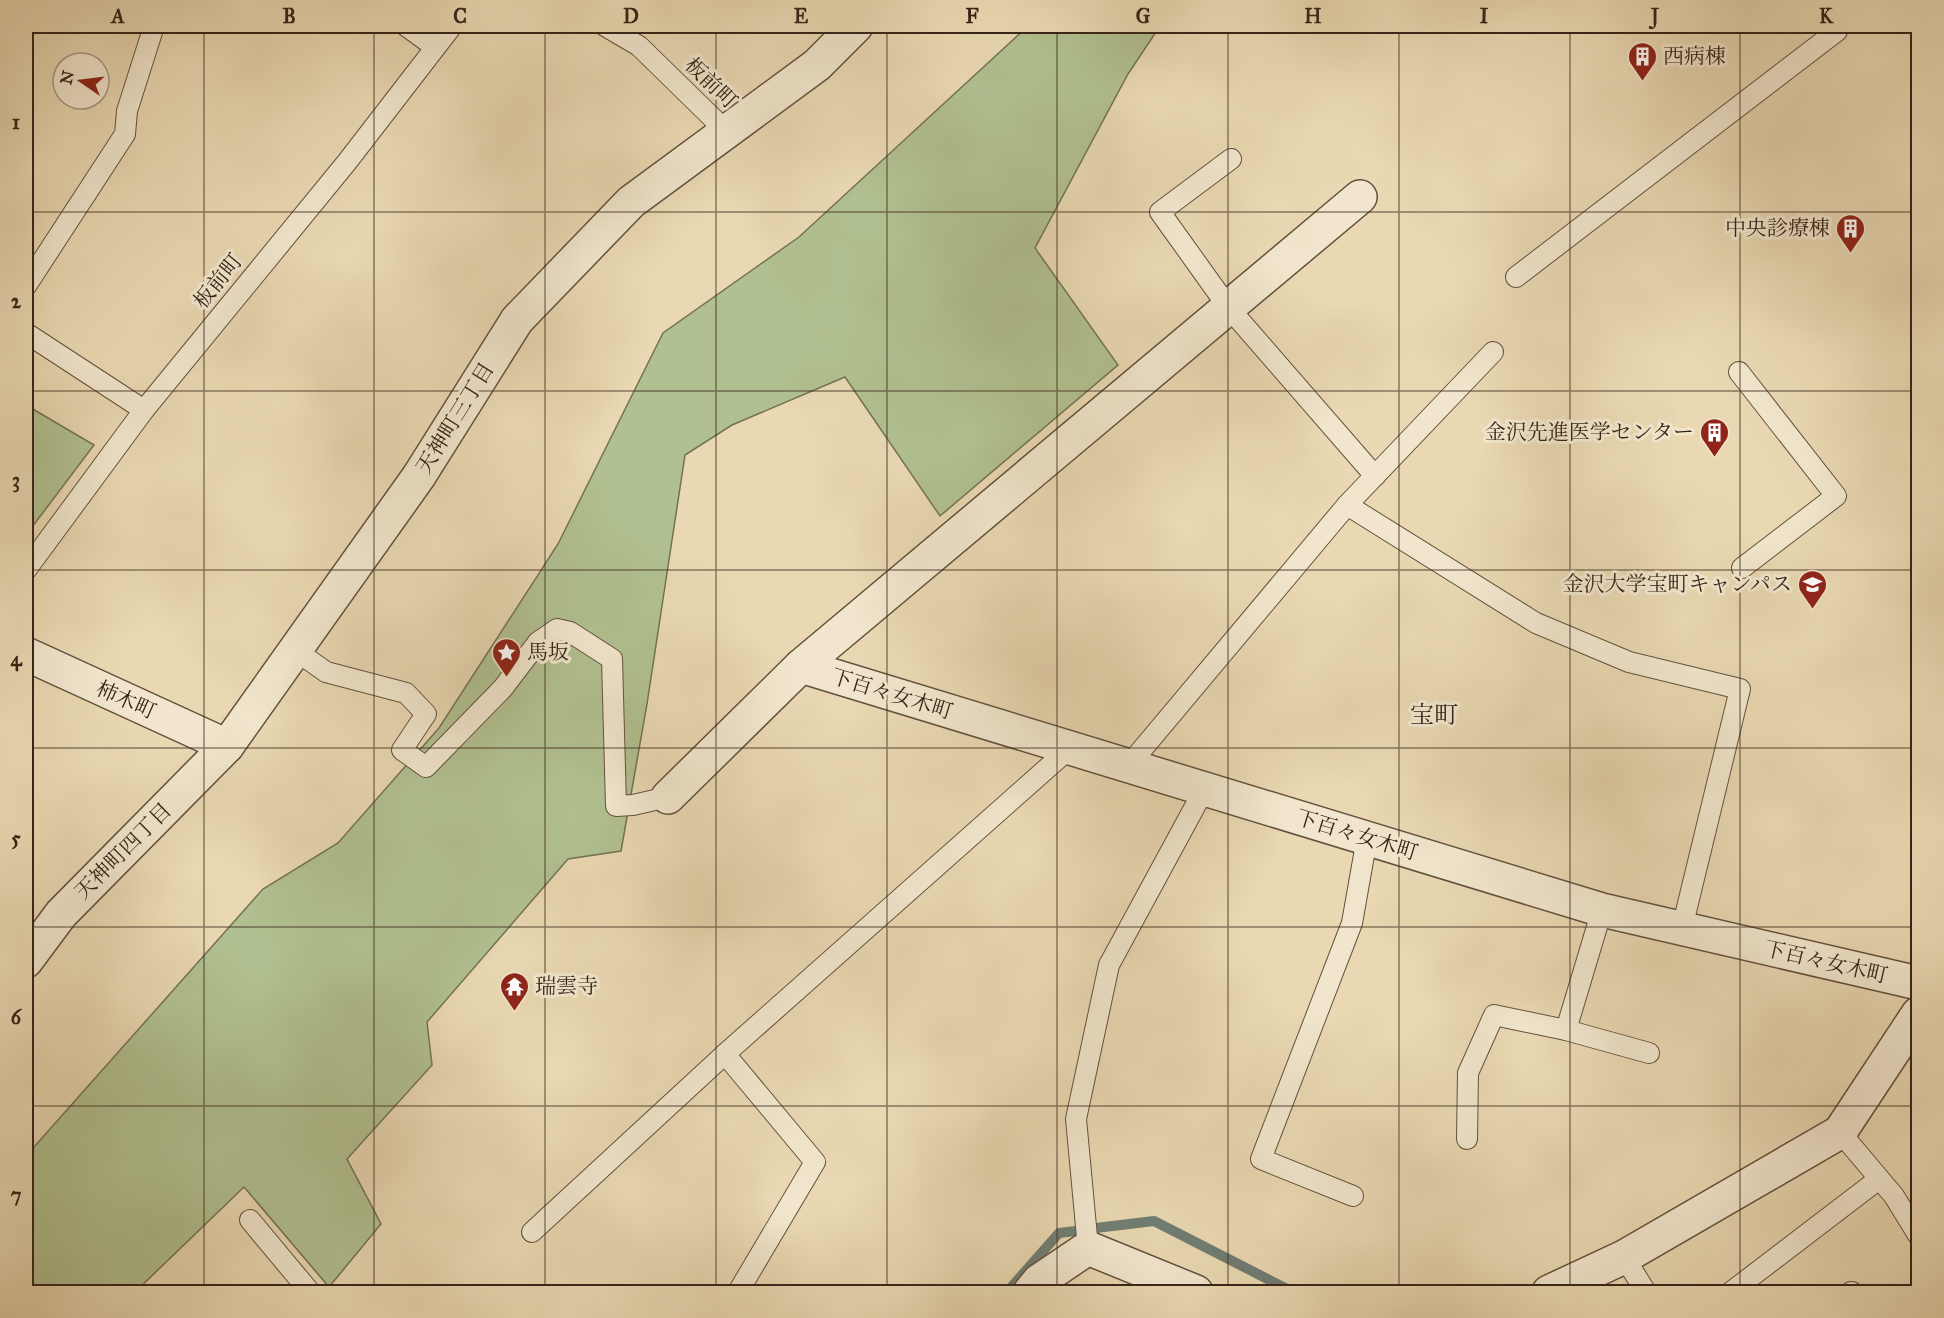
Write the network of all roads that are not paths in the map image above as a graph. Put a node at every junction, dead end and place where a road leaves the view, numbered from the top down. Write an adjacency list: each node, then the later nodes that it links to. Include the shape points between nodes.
1 (154, 26): 12 (lane, via 126,111 125,134)
2 (406, 26): 7 (lane)
3 (452, 26): 7 (lane, 板前町)
4 (605, 26): 8 (lane, 板前町, via 639,46)
5 (856, 26): 8 (street, 天神町三丁目, via 818,65)
6 (1837, 32): 11 (lane)
7 (435, 47): 17 (lane, 板前町, via 347,162)
8 (727, 132): 22 (street, 天神町三丁目, via 631,202 517,320 419,476)
9 (1231, 159): 13 (lane, via 1160,212)
10 (1360, 197): 13 (street)
11 (1516, 277)
12 (26, 286)
13 (1228, 307): 18 (lane); 24 (street)
14 (26, 333): 17 (lane)
15 (1493, 352): 18 (lane)
16 (1739, 372): 20 (lane, via 1836,496)
17 (144, 410): 21 (lane, 板前町)
18 (1375, 476): 19 (lane)
19 (1347, 505): 27 (lane); 32 (lane, via 1536,623 1629,662 1740,689)
20 (1742, 568)
21 (26, 570)
22 (295, 650): 25 (street, 天神町三丁目); 29 (lane, via 326,672 406,693 426,714 402,750 426,767 503,688 538,642 557,629 570,632 612,659 616,806)
23 (26, 654): 25 (street, 柿木町)
24 (801, 666): 26 (street, 下百々女木町); 29 (street)
25 (227, 746): 33 (street, 天神町四丁目, via 61,915)
26 (1070, 748): 27 (street, 下百々女木町); 38 (lane)
27 (1129, 765): 28 (street, 下百々女木町)
28 (1205, 788): 30 (street, 下百々女木町); 46 (lane, via 1109,965 1076,1119)
29 (668, 797)
30 (1367, 838): 31 (street, 下百々女木町); 42 (lane, via 1352,923 1261,1160)
31 (1602, 910): 32 (street, 下百々女木町); 36 (lane)
32 (1682, 928): 34 (street, 下百々女木町)
33 (26, 961)
34 (1918, 983)
35 (1918, 1014): 39 (street)
36 (1566, 1030): 37 (lane); 40 (lane, via 1494,1015 1468,1073)
37 (1649, 1053)
38 (725, 1054): 44 (lane); 49 (lane, via 816,1162)
39 (1840, 1132): 41 (lane); 47 (street)
40 (1467, 1139)
41 (1879, 1179): 45 (lane); 54 (lane)
42 (1353, 1196)
43 (250, 1220): 48 (lane)
44 (532, 1232)
45 (1918, 1235)
46 (1088, 1248): 50 (street, via 1039,1281); 51 (street)
47 (1624, 1257): 52 (street); 53 (lane)
48 (310, 1293)
49 (738, 1293)
50 (1030, 1293)
51 (1196, 1293)
52 (1549, 1293)
53 (1646, 1293)
54 (1731, 1293)

